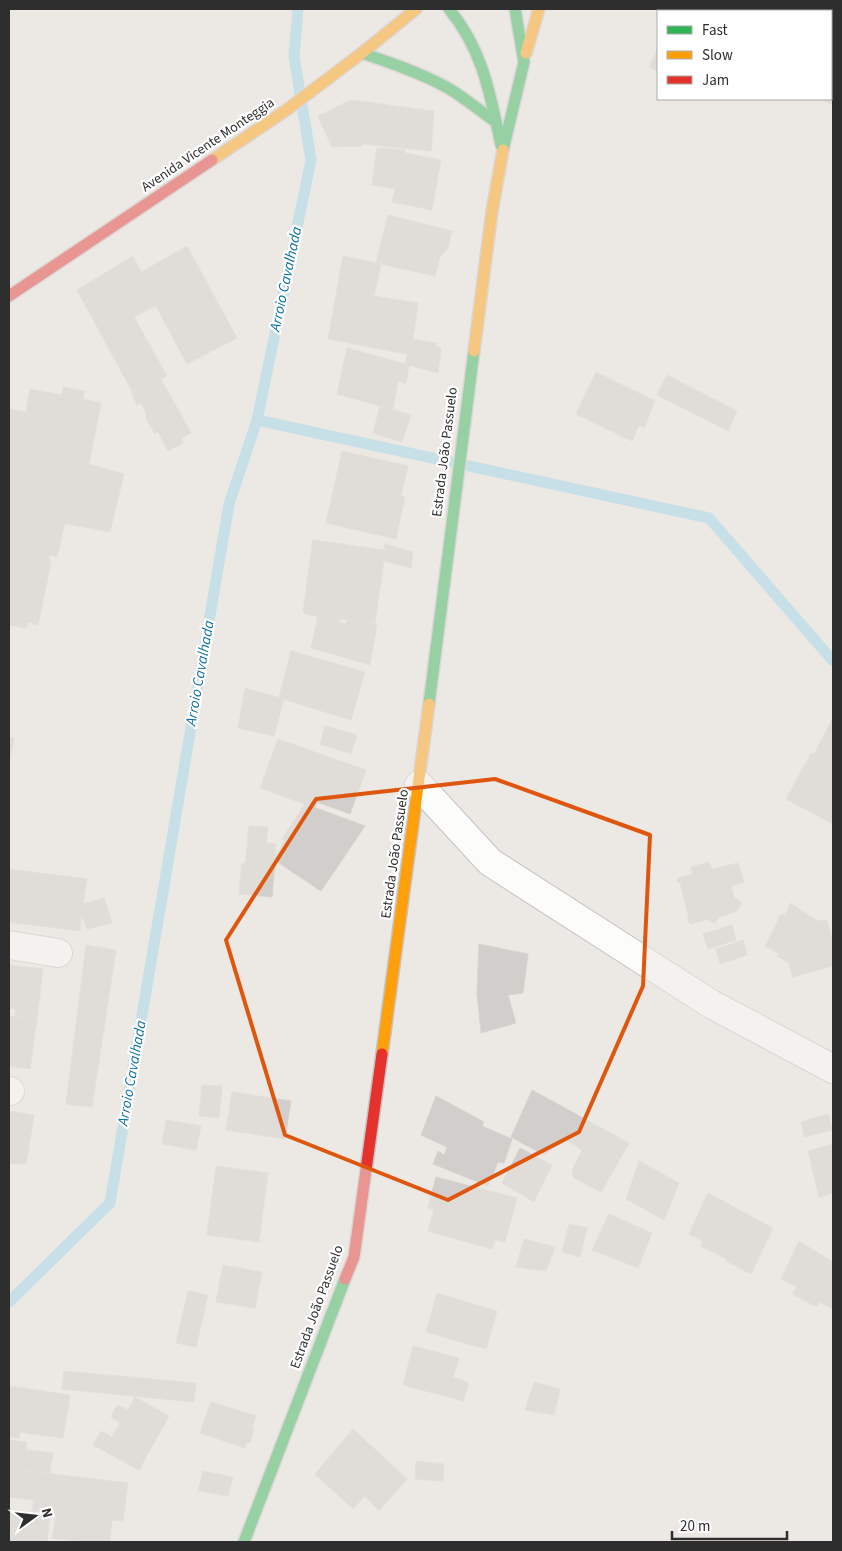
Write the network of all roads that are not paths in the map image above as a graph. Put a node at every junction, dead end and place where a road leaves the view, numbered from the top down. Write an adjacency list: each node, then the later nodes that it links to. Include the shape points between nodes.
1 (416, 9): 5 (street, Avenida Vicente Monteggia)
2 (449, 9): 7 (street, Estrada João Passuelo, via 460,21 477,52)
3 (515, 9): 6 (street, Estrada João Passuelo)
4 (539, 9): 6 (street)
5 (362, 53): 7 (street, via 441,84); 9 (street, Avenida Vicente Monteggia, via 285,111)
6 (524, 62): 8 (street, Estrada João Passuelo)
7 (496, 122): 8 (street, Estrada João Passuelo)
8 (503, 151): 10 (street, Estrada João Passuelo, via 492,211)
9 (9, 296)
10 (419, 785): 13 (street, via 490,862 711,1004); 14 (street, Estrada João Passuelo, via 354,1257)
11 (9, 945): 12 (street)
12 (58, 953)
13 (833, 1069)
14 (244, 1542)

